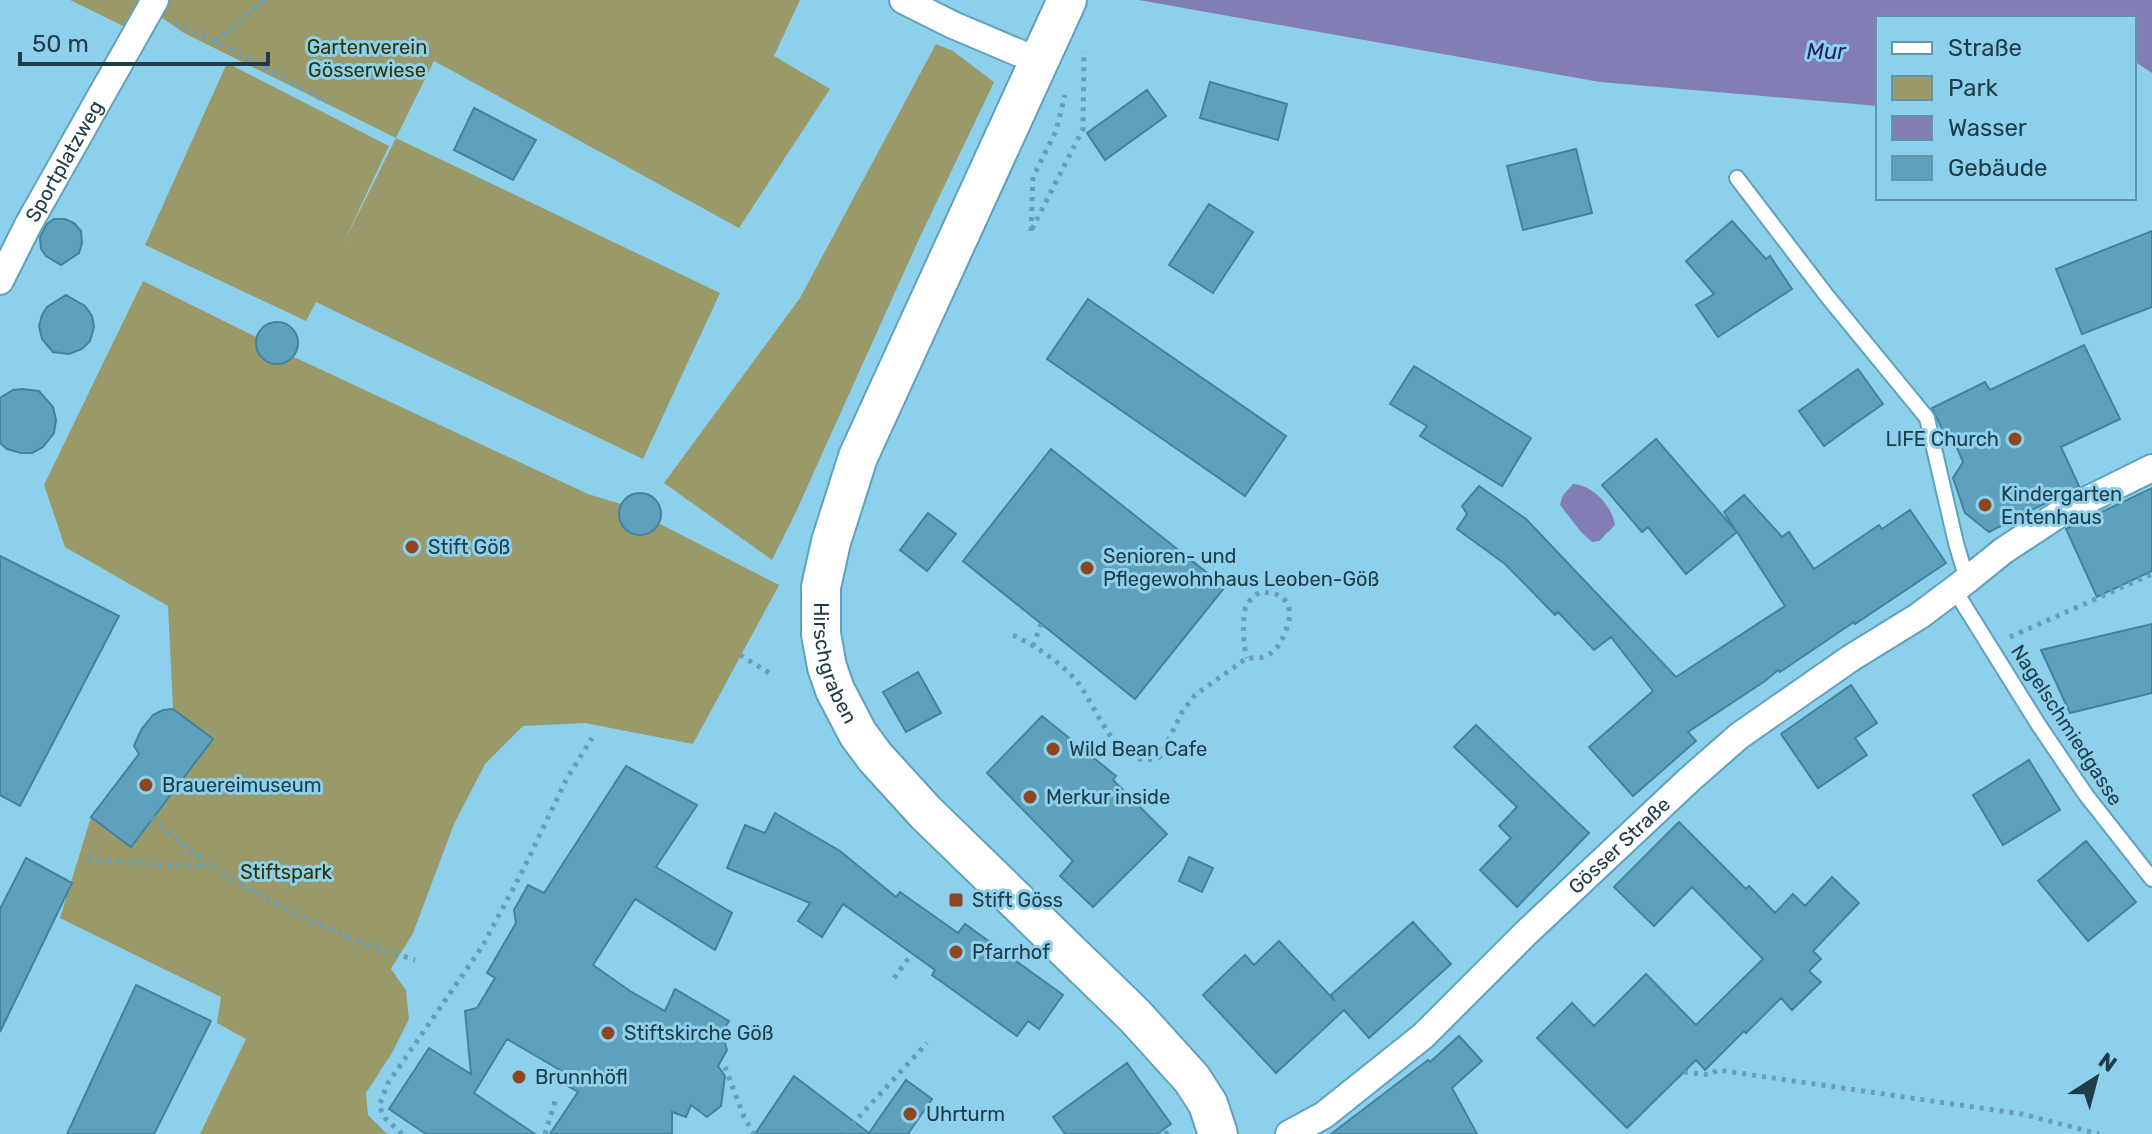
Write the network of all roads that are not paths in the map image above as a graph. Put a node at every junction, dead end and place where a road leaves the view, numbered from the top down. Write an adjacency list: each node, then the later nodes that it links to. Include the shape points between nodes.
1 (903, 0): 4 (street)
2 (1067, 0): 4 (main road, Hirschgraben)
3 (152, 5): 6 (street, Sportplatzweg)
4 (1038, 61): 10 (main road, Hirschgraben, via 858,457 821,587 821,634 835,690 875,757 1135,1016 1192,1079)
5 (1737, 178): 8 (lane, via 1927,418 1956,543)
6 (0, 281)
7 (2152, 468): 8 (street, Gösser Straße, via 2059,514)
8 (1960, 584): 9 (lane, Nagelschmiedgasse, via 2038,724); 11 (street, Gösser Straße, via 1739,736 1423,1036 1324,1115)
9 (2152, 879)
10 (1218, 1134)
11 (1289, 1134)

